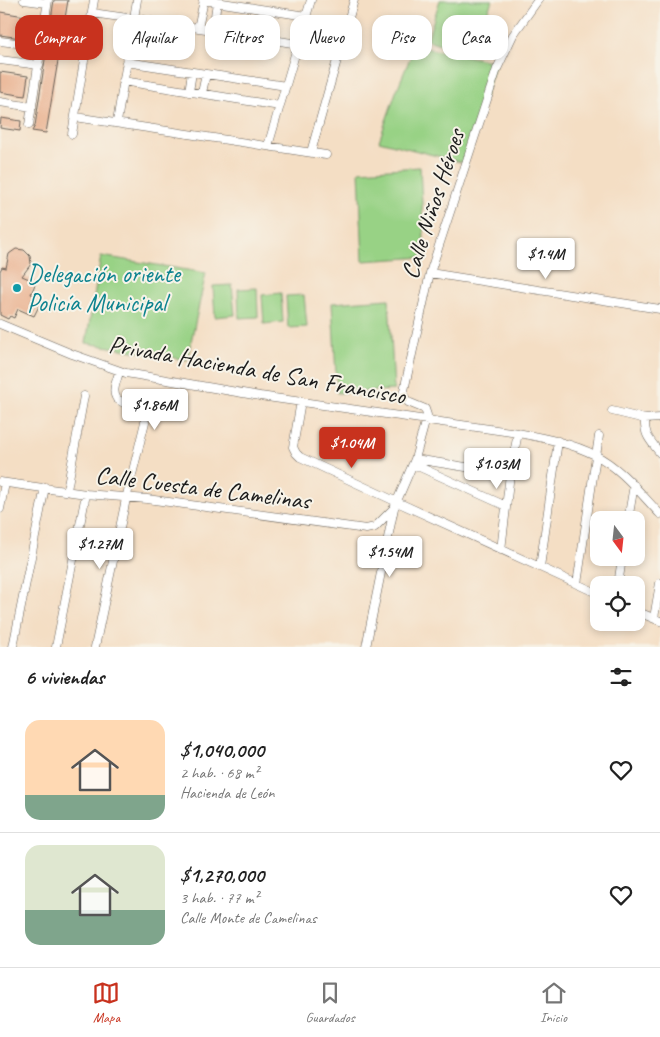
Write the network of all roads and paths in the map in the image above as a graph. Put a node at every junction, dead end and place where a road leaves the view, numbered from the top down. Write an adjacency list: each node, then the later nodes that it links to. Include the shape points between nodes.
1 (24, 0): 8 (street)
2 (94, 0): 10 (street)
3 (137, 0): 12 (street)
4 (203, 0): 9 (street); 19 (street)
5 (310, 0): 15 (street)
6 (354, 0): 16 (street)
7 (538, 0): 45 (street, Calle Niños Héroes, via 513,35 497,69)
8 (48, 2): 11 (street)
9 (217, 2): 13 (street); 14 (street)
10 (92, 13): 17 (street); 38 (street)
11 (46, 15)
12 (135, 15)
13 (215, 15)
14 (300, 15)
15 (306, 15)
16 (350, 15)
17 (113, 16)
18 (195, 28): 19 (street)
19 (198, 28): 20 (street)
20 (205, 29)
21 (0, 41): 22 (street)
22 (15, 43)
23 (0, 60): 28 (street)
24 (39, 60): 28 (street)
25 (294, 60): 32 (street)
26 (337, 60): 43 (street)
27 (126, 62): 29 (street); 31 (street)
28 (38, 66): 37 (street)
29 (192, 72): 30 (street); 33 (street)
30 (206, 74): 32 (street); 34 (street)
31 (123, 82): 33 (street); 39 (street)
32 (286, 86): 36 (street)
33 (189, 92): 34 (street)
34 (202, 94): 36 (street)
35 (0, 102): 37 (street)
36 (280, 106): 42 (street)
37 (32, 107): 40 (street)
38 (75, 117): 39 (street); 41 (street)
39 (117, 122): 42 (street)
40 (29, 125)
41 (72, 134)
42 (268, 146): 43 (street)
43 (311, 152): 44 (street)
44 (326, 154)
45 (430, 273): 46 (street); 53 (street, Calle Niños Héroes, via 403,395 408,402 425,409)
46 (660, 309)
47 (0, 324): 48 (street, Privada Hacienda de San Francisco)
48 (119, 372): 50 (street, Privada Hacienda de San Francisco); 67 (street, via 114,396 146,419)
49 (84, 396): 65 (street)
50 (301, 401): 53 (street, Privada Hacienda de San Francisco); 68 (street, via 293,447 296,453)
51 (612, 411): 54 (street)
52 (660, 418): 54 (street)
53 (426, 419): 55 (street, Privada Hacienda de San Francisco); 60 (street)
54 (645, 419): 58 (street, via 646,436)
55 (518, 433): 57 (street, Privada Hacienda de San Francisco); 61 (street)
56 (599, 436): 59 (street)
57 (558, 441): 59 (street, Privada Hacienda de San Francisco); 74 (street)
58 (660, 453)
59 (596, 455): 63 (street, Privada Hacienda de San Francisco); 76 (street)
60 (414, 462): 61 (street); 68 (street); 69 (street)
61 (510, 474): 69 (street)
62 (3, 482): 64 (street, Calle Cuesta de Camelinas); 70 (street)
63 (634, 485): 71 (street); 72 (street, Privada Hacienda de San Francisco)
64 (46, 487): 65 (street, Calle Cuesta de Camelinas); 80 (street)
65 (67, 490): 66 (street, Calle Cuesta de Camelinas)
66 (86, 494): 67 (street, Calle Cuesta de Camelinas); 81 (street)
67 (126, 498): 68 (street, Calle Cuesta de Camelinas, via 366,529 375,527); 82 (street)
68 (395, 505): 73 (street); 83 (street)
69 (506, 506): 73 (street)
70 (0, 509)
71 (630, 511)
72 (660, 514)
73 (501, 550): 74 (street)
74 (540, 567): 76 (street)
75 (660, 583): 79 (street)
76 (577, 584): 77 (street)
77 (590, 590)
78 (645, 614): 79 (street)
79 (657, 619)
80 (13, 647)
81 (56, 647)
82 (95, 647)
83 (366, 647)

